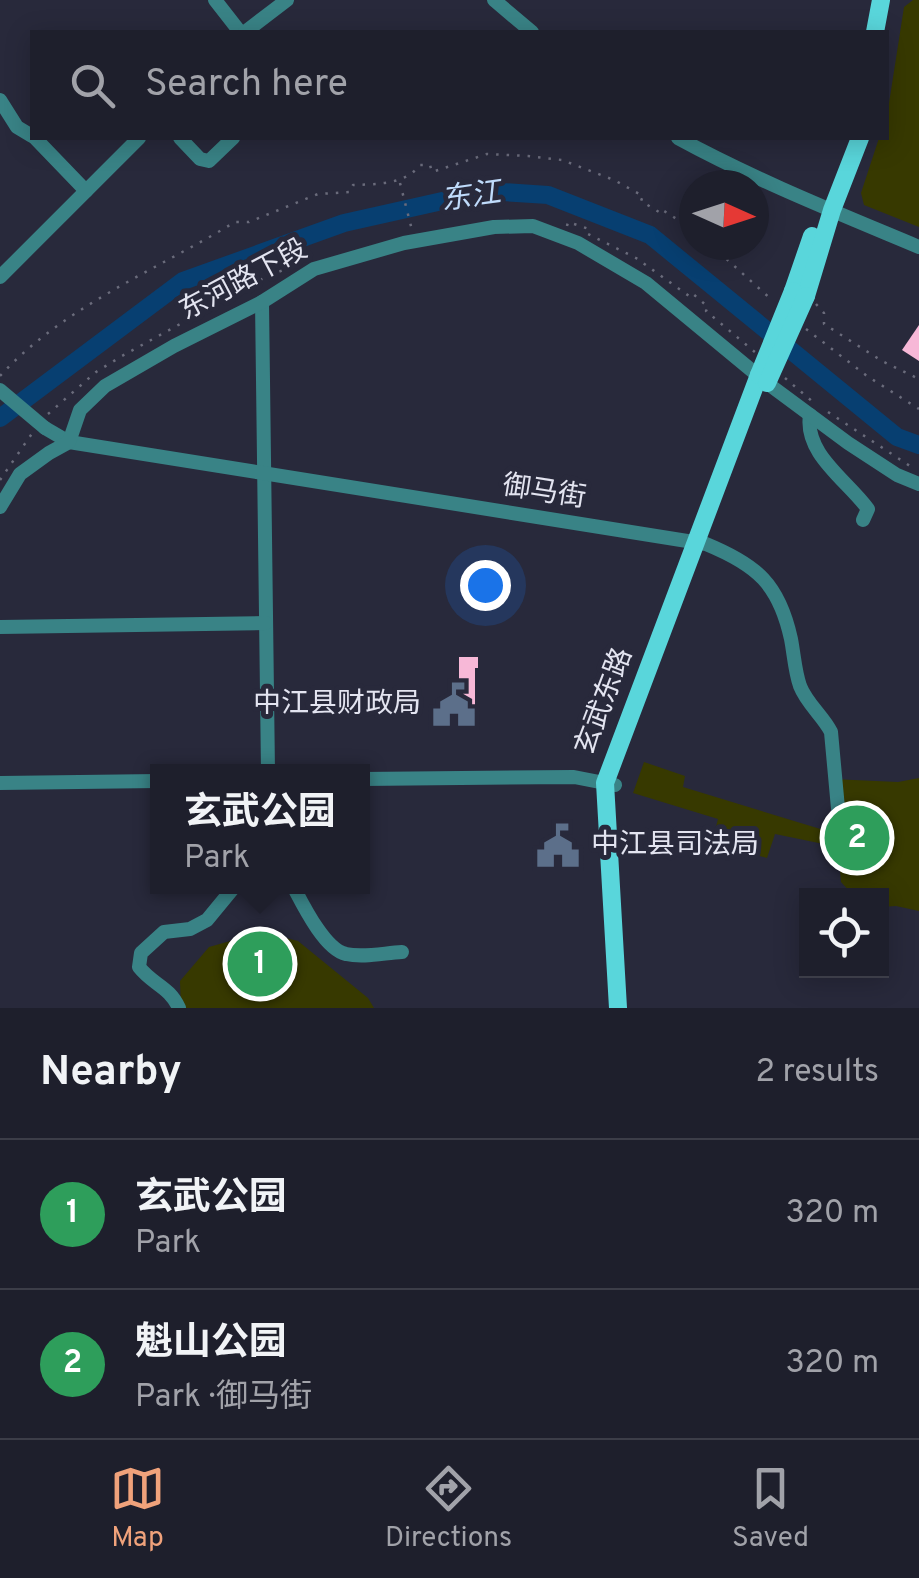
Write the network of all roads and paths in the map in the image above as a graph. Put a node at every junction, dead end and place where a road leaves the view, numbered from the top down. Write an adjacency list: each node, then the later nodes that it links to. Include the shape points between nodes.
1 (215, 0): 8 (street)
2 (287, 0): 9 (street)
3 (494, 0): 7 (street)
4 (506, 0): 7 (street)
5 (881, 0): 11 (main road)
6 (892, 0): 12 (main road)
7 (518, 22): 10 (street)
8 (248, 30)
9 (250, 30)
10 (529, 30)
11 (875, 30)
12 (886, 30)
13 (0, 100): 14 (street)
14 (30, 134)
15 (37, 140): 23 (street)
16 (137, 140): 23 (street)
17 (182, 140): 18 (street, via 209,161)
18 (231, 140)
19 (682, 140): 24 (street)
20 (848, 140): 24 (main road)
21 (859, 140): 24 (main road)
22 (400, 183): 27 (path)
23 (86, 190): 31 (street)
24 (827, 208): 28 (street); 32 (main road, 玄武东路)
25 (679, 220): 37 (path, via 614,180 562,160 487,154 432,172 430,164 420,165 386,183 318,194 235,222 64,322)
26 (556, 224): 36 (path, via 589,229 692,293)
27 (413, 235)
28 (919, 246)
29 (316, 258): 42 (path, via 96,372)
30 (728, 260): 34 (path)
31 (0, 277)
32 (802, 294): 36 (main road, 玄武东路, bridge); 38 (path, via 824,312 824,324)
33 (262, 302): 36 (street, 东河路下段, via 314,268 404,243 534,226 646,283); 43 (street, 东河路下段, via 105,386 80,410); 45 (street)
34 (774, 302)
35 (804, 328): 40 (path)
36 (766, 372): 41 (street, 东河路下段); 44 (path); 50 (main road, 玄武东路)
37 (0, 376)
38 (919, 379)
39 (0, 390): 42 (street, 御马街, bridge)
40 (919, 409)
41 (810, 415): 47 (street, 东河路下段); 49 (street, via 816,449 868,510)
42 (42, 424): 43 (street, 御马街); 46 (path)
43 (69, 442): 45 (street, 御马街); 48 (street, 东河路下段, via 20,474)
44 (919, 471)
45 (264, 474): 50 (street, 御马街); 51 (street)
46 (0, 480)
47 (919, 484)
48 (0, 508)
49 (863, 520)
50 (701, 543): 57 (main road, 玄武东路); 58 (street, 御马街, via 754,569 777,596 800,686 831,732)
51 (266, 623): 52 (street); 53 (street)
52 (0, 627)
53 (268, 764)
54 (370, 778): 57 (street, via 574,777)
55 (150, 781): 56 (street)
56 (0, 783)
57 (610, 784): 63 (main road, 玄武东路); 64 (main road, 玄武东路)
58 (840, 830)
59 (228, 894): 62 (street, via 207,920 164,932 141,952 139,966 173,994)
60 (296, 894): 61 (street, via 336,951)
61 (402, 952)
62 (179, 1008)
63 (618, 1008)
64 (629, 1008)

